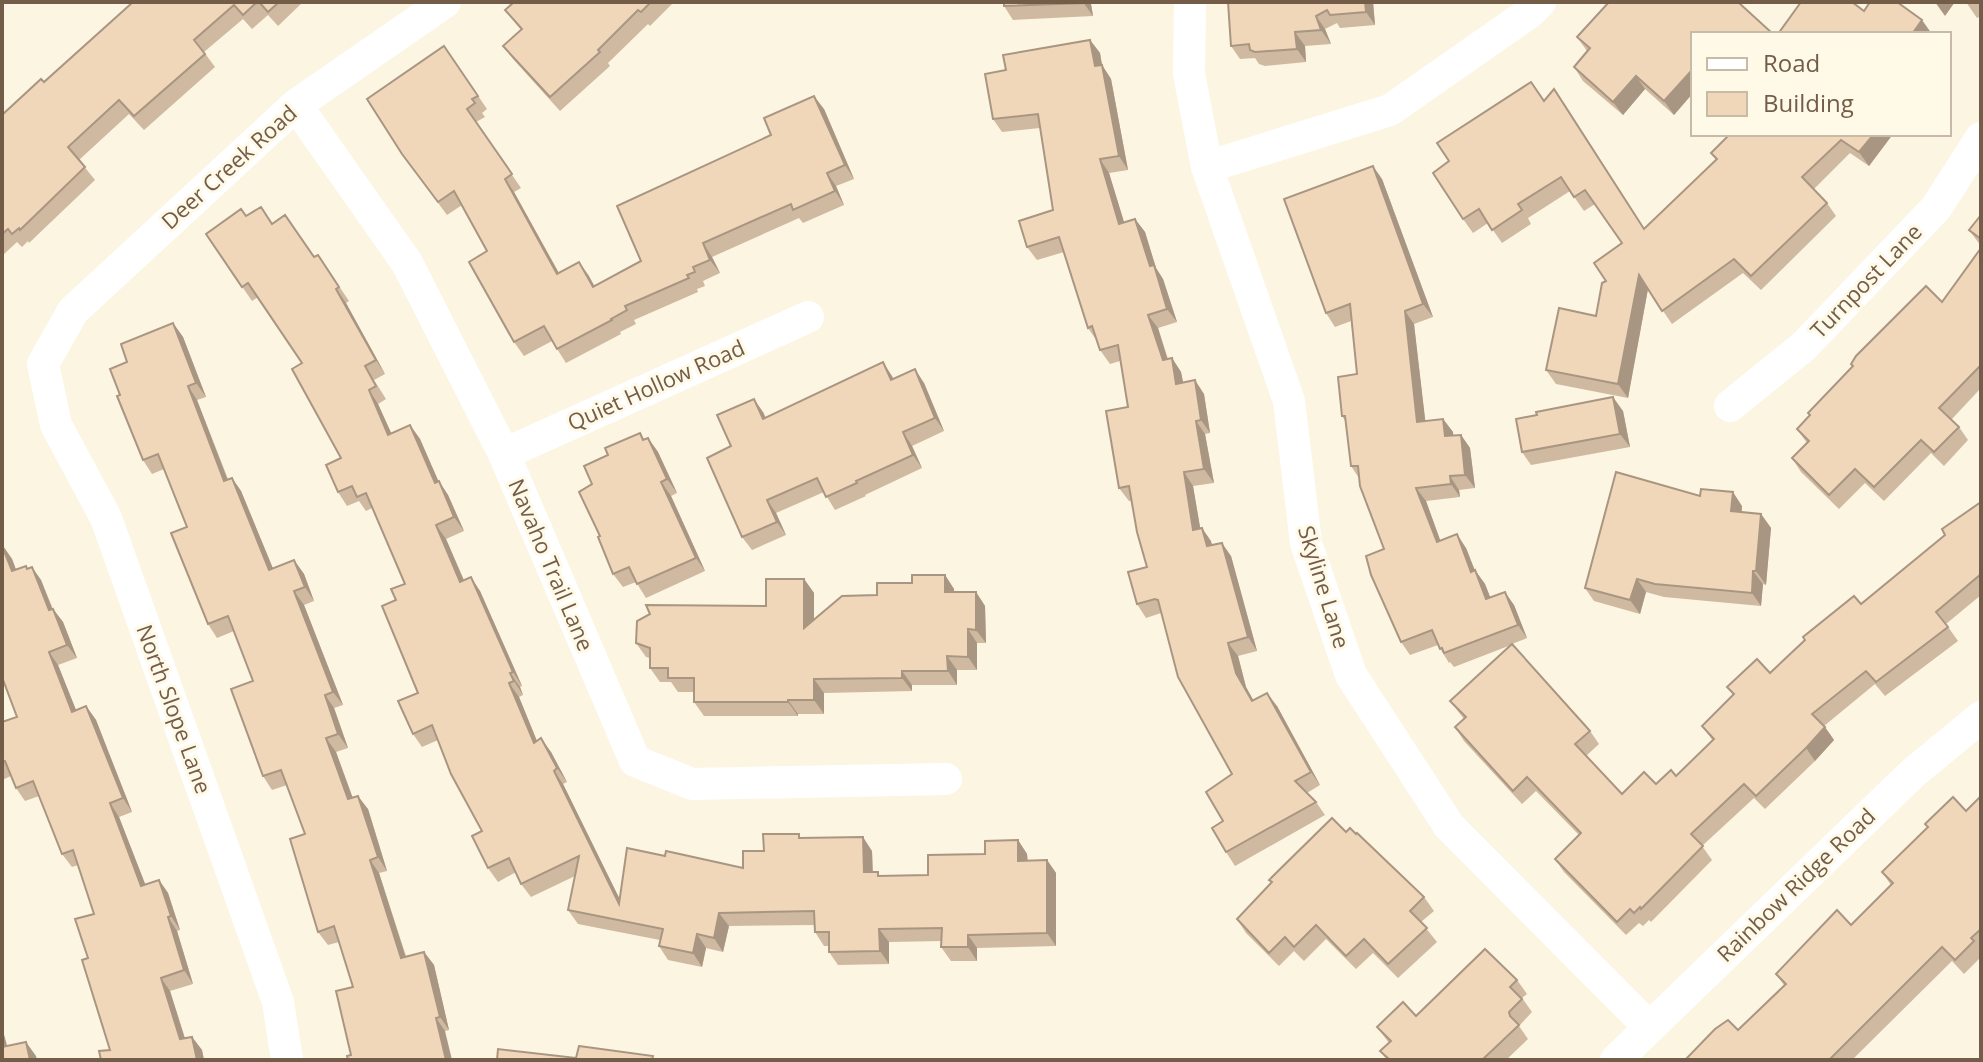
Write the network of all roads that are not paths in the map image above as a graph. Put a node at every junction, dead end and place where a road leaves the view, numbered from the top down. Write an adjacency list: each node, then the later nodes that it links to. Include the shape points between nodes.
1 (445, 2): 4 (street, Deer Creek Road)
2 (1190, 2): 6 (street, Skyline Lane, via 1189,74)
3 (1540, 2): 6 (street, via 1390,110)
4 (296, 105): 8 (street, Deer Creek Road, via 73,311); 10 (street, Navaho Trail Lane, via 407,263)
5 (1981, 138): 9 (street, Turnpost Lane, via 1936,208 1804,346)
6 (1207, 167): 13 (street, Skyline Lane, via 1289,401 1306,543 1351,675 1449,826)
7 (808, 317): 10 (street, Quiet Hollow Road)
8 (43, 364): 14 (street, North Slope Lane, via 56,425 106,518 278,1002)
9 (1730, 406)
10 (504, 454): 12 (street, Navaho Trail Lane, via 635,761 692,784)
11 (1981, 717): 13 (street, Rainbow Ridge Road, via 1913,773)
12 (946, 779)
13 (1649, 1027): 15 (street, Rainbow Ridge Road)
14 (287, 1060)
15 (1616, 1060)

